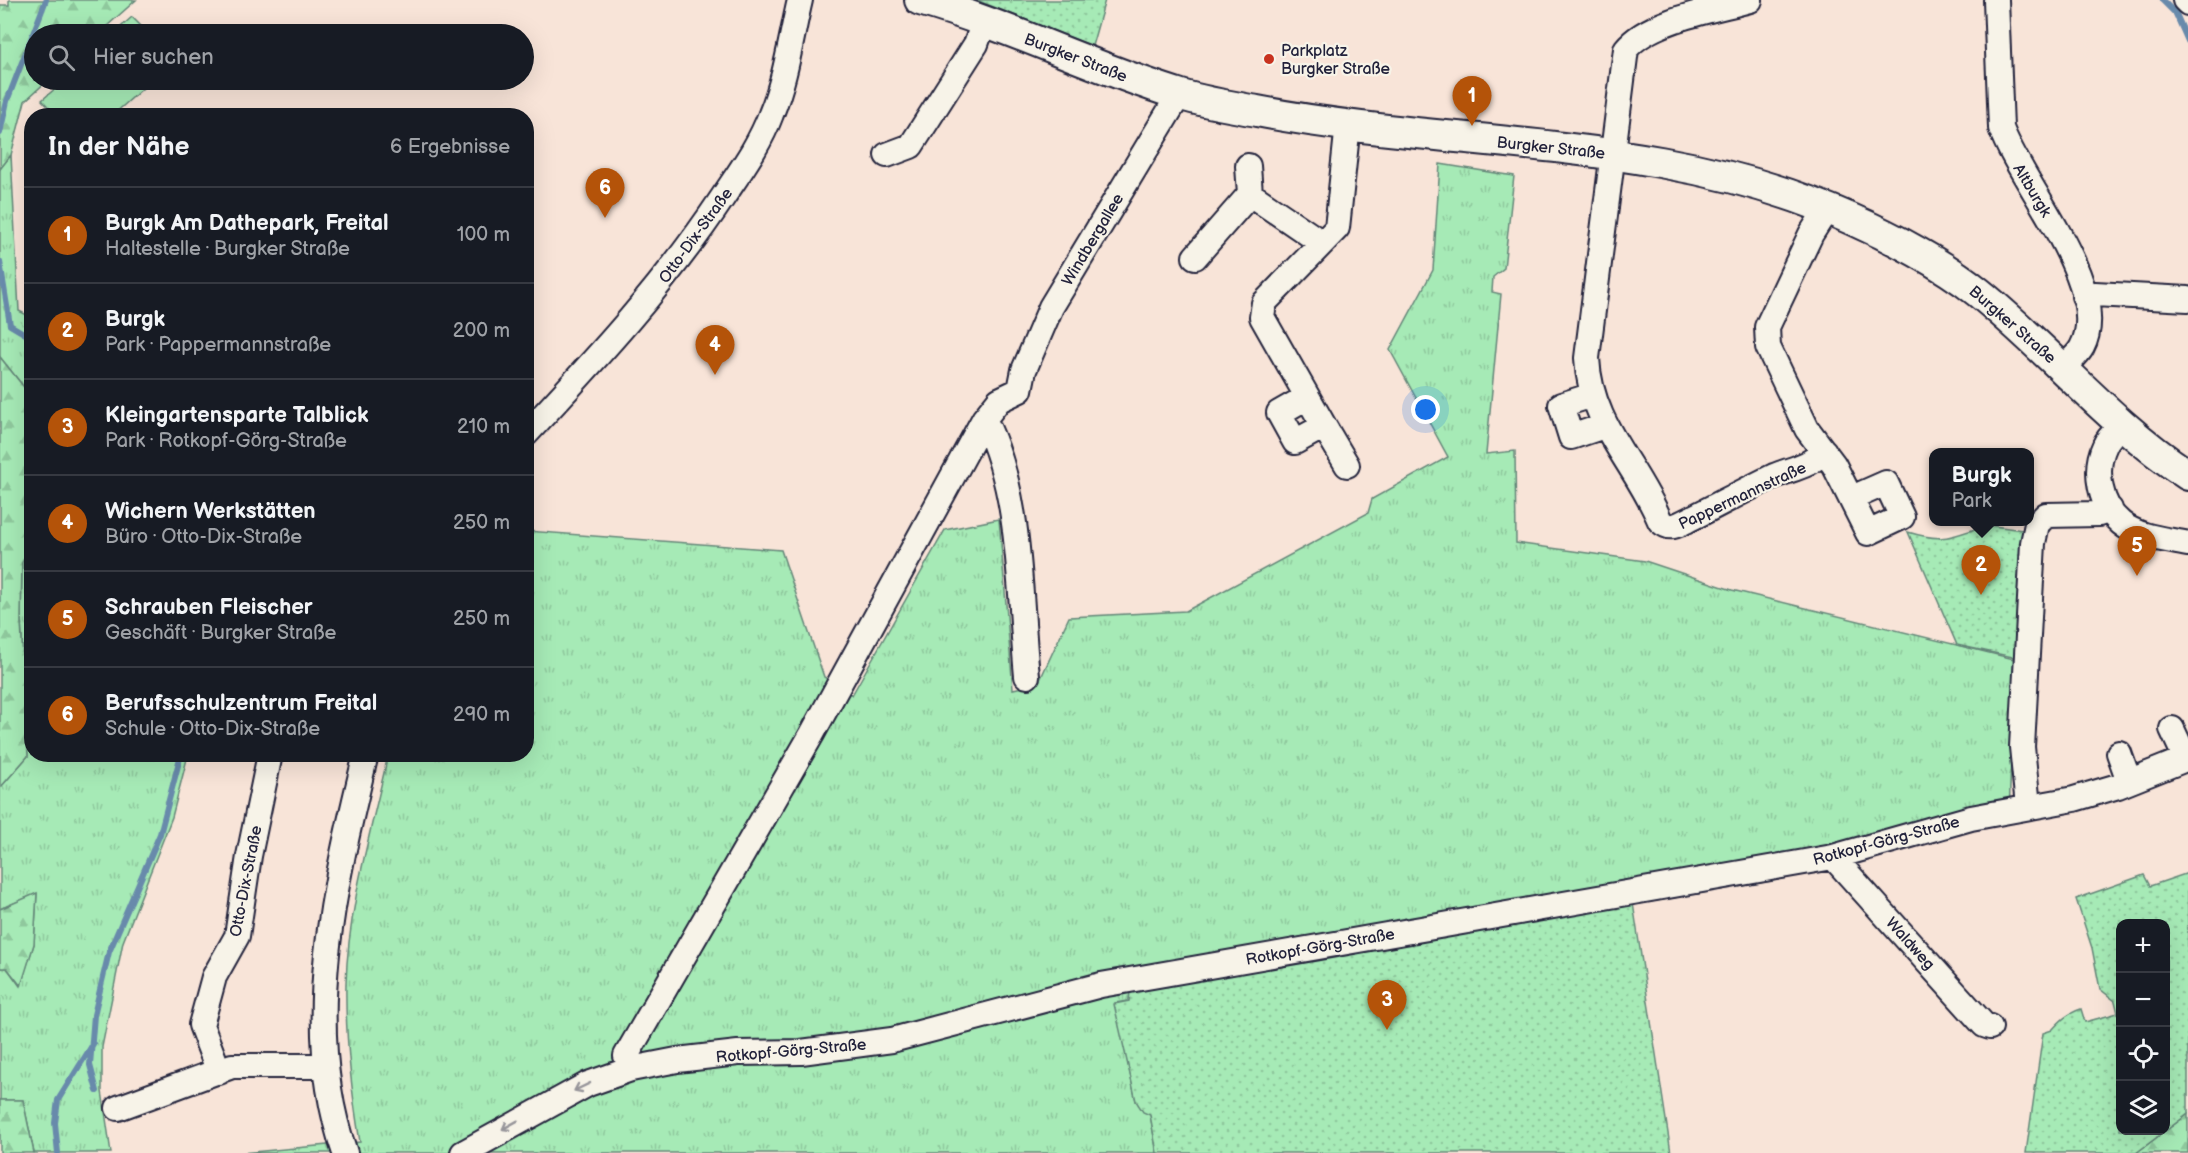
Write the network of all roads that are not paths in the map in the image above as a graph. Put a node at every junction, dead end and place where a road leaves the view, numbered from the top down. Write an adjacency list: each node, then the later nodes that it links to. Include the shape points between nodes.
1 (800, 0): 22 (street, Otto-Dix-Straße, via 772,113 743,166 704,226 634,317)
2 (920, 0): 5 (main road, Burgker Straße)
3 (1750, 0): 8 (street, Pappermannstraße, via 1652,29 1635,38 1626,49)
4 (1996, 0): 15 (street, Altburgk, via 2001,128 2008,148 2059,234)
5 (984, 22): 6 (main road, Burgker Straße); 9 (street, via 976,44 911,146)
6 (1179, 95): 7 (main road, Burgker Straße, via 1259,112); 20 (street, Windbergallee, via 1051,307 1024,370 1020,390 999,400)
7 (1348, 124): 8 (main road, Burgker Straße); 13 (street, via 1337,228)
8 (1613, 154): 12 (main road, Burgker Straße, via 1711,171); 18 (street, Pappermannstraße, via 1587,358)
9 (887, 155)
10 (1248, 166): 11 (street)
11 (1250, 194): 13 (street); 14 (street)
12 (1827, 208): 17 (main road, Burgker Straße, via 1890,238 1976,290); 25 (street, Pappermannstraße, via 1767,327 1768,347 1807,429)
13 (1322, 243): 19 (street, via 1264,303 1262,318)
14 (1195, 257)
15 (2084, 296): 16 (street); 17 (street, Altburgk, via 2087,331 2082,346)
16 (2188, 299)
17 (2063, 368): 21 (main road, Burgker Straße)
18 (1593, 395): 24 (street, Pappermannstraße); 24 (street, via 1561,405 1571,437)
19 (1307, 397): 23 (street); 23 (street, via 1278,413 1294,442)
20 (984, 419): 31 (street, via 993,436 1011,503); 42 (street, via 807,744 627,1056)
21 (2123, 424): 27 (main road, Burgker Straße); 29 (street, via 2105,445 2100,466 2102,492)
22 (534, 425)
23 (1324, 426): 26 (street)
24 (1604, 426): 25 (street, Pappermannstraße, via 1666,527 1798,469)
25 (1824, 451): 28 (street, Pappermannstraße)
26 (1347, 465)
27 (2188, 475)
28 (1852, 498)
29 (2109, 509): 30 (street, via 2121,523 2144,535); 38 (street, via 2099,514 2046,515 2037,524 2022,747)
30 (2188, 544)
31 (1027, 676)
32 (2172, 729): 34 (street)
33 (2119, 753): 37 (street)
34 (2187, 758): 37 (street, Rotkopf-Görg-Straße)
35 (269, 762): 43 (street, Otto-Dix-Straße, via 237,936 214,977 201,1025)
36 (364, 762): 41 (street, via 339,874 328,947)
37 (2129, 781): 38 (street, Rotkopf-Görg-Straße, via 2074,799)
38 (2028, 806): 39 (street, Rotkopf-Görg-Straße)
39 (1833, 857): 40 (street, Waldweg); 42 (street, Rotkopf-Görg-Straße, via 1770,874 1101,985 892,1040 801,1052 738,1053)
40 (1990, 1027)
41 (325, 1066): 43 (street, via 262,1064 232,1066); 45 (street, via 329,1099)
42 (631, 1069): 46 (street, Rotkopf-Görg-Straße, one-way to 46, via 557,1100)
43 (219, 1072): 44 (street)
44 (118, 1108)
45 (345, 1153)
46 (463, 1153)

